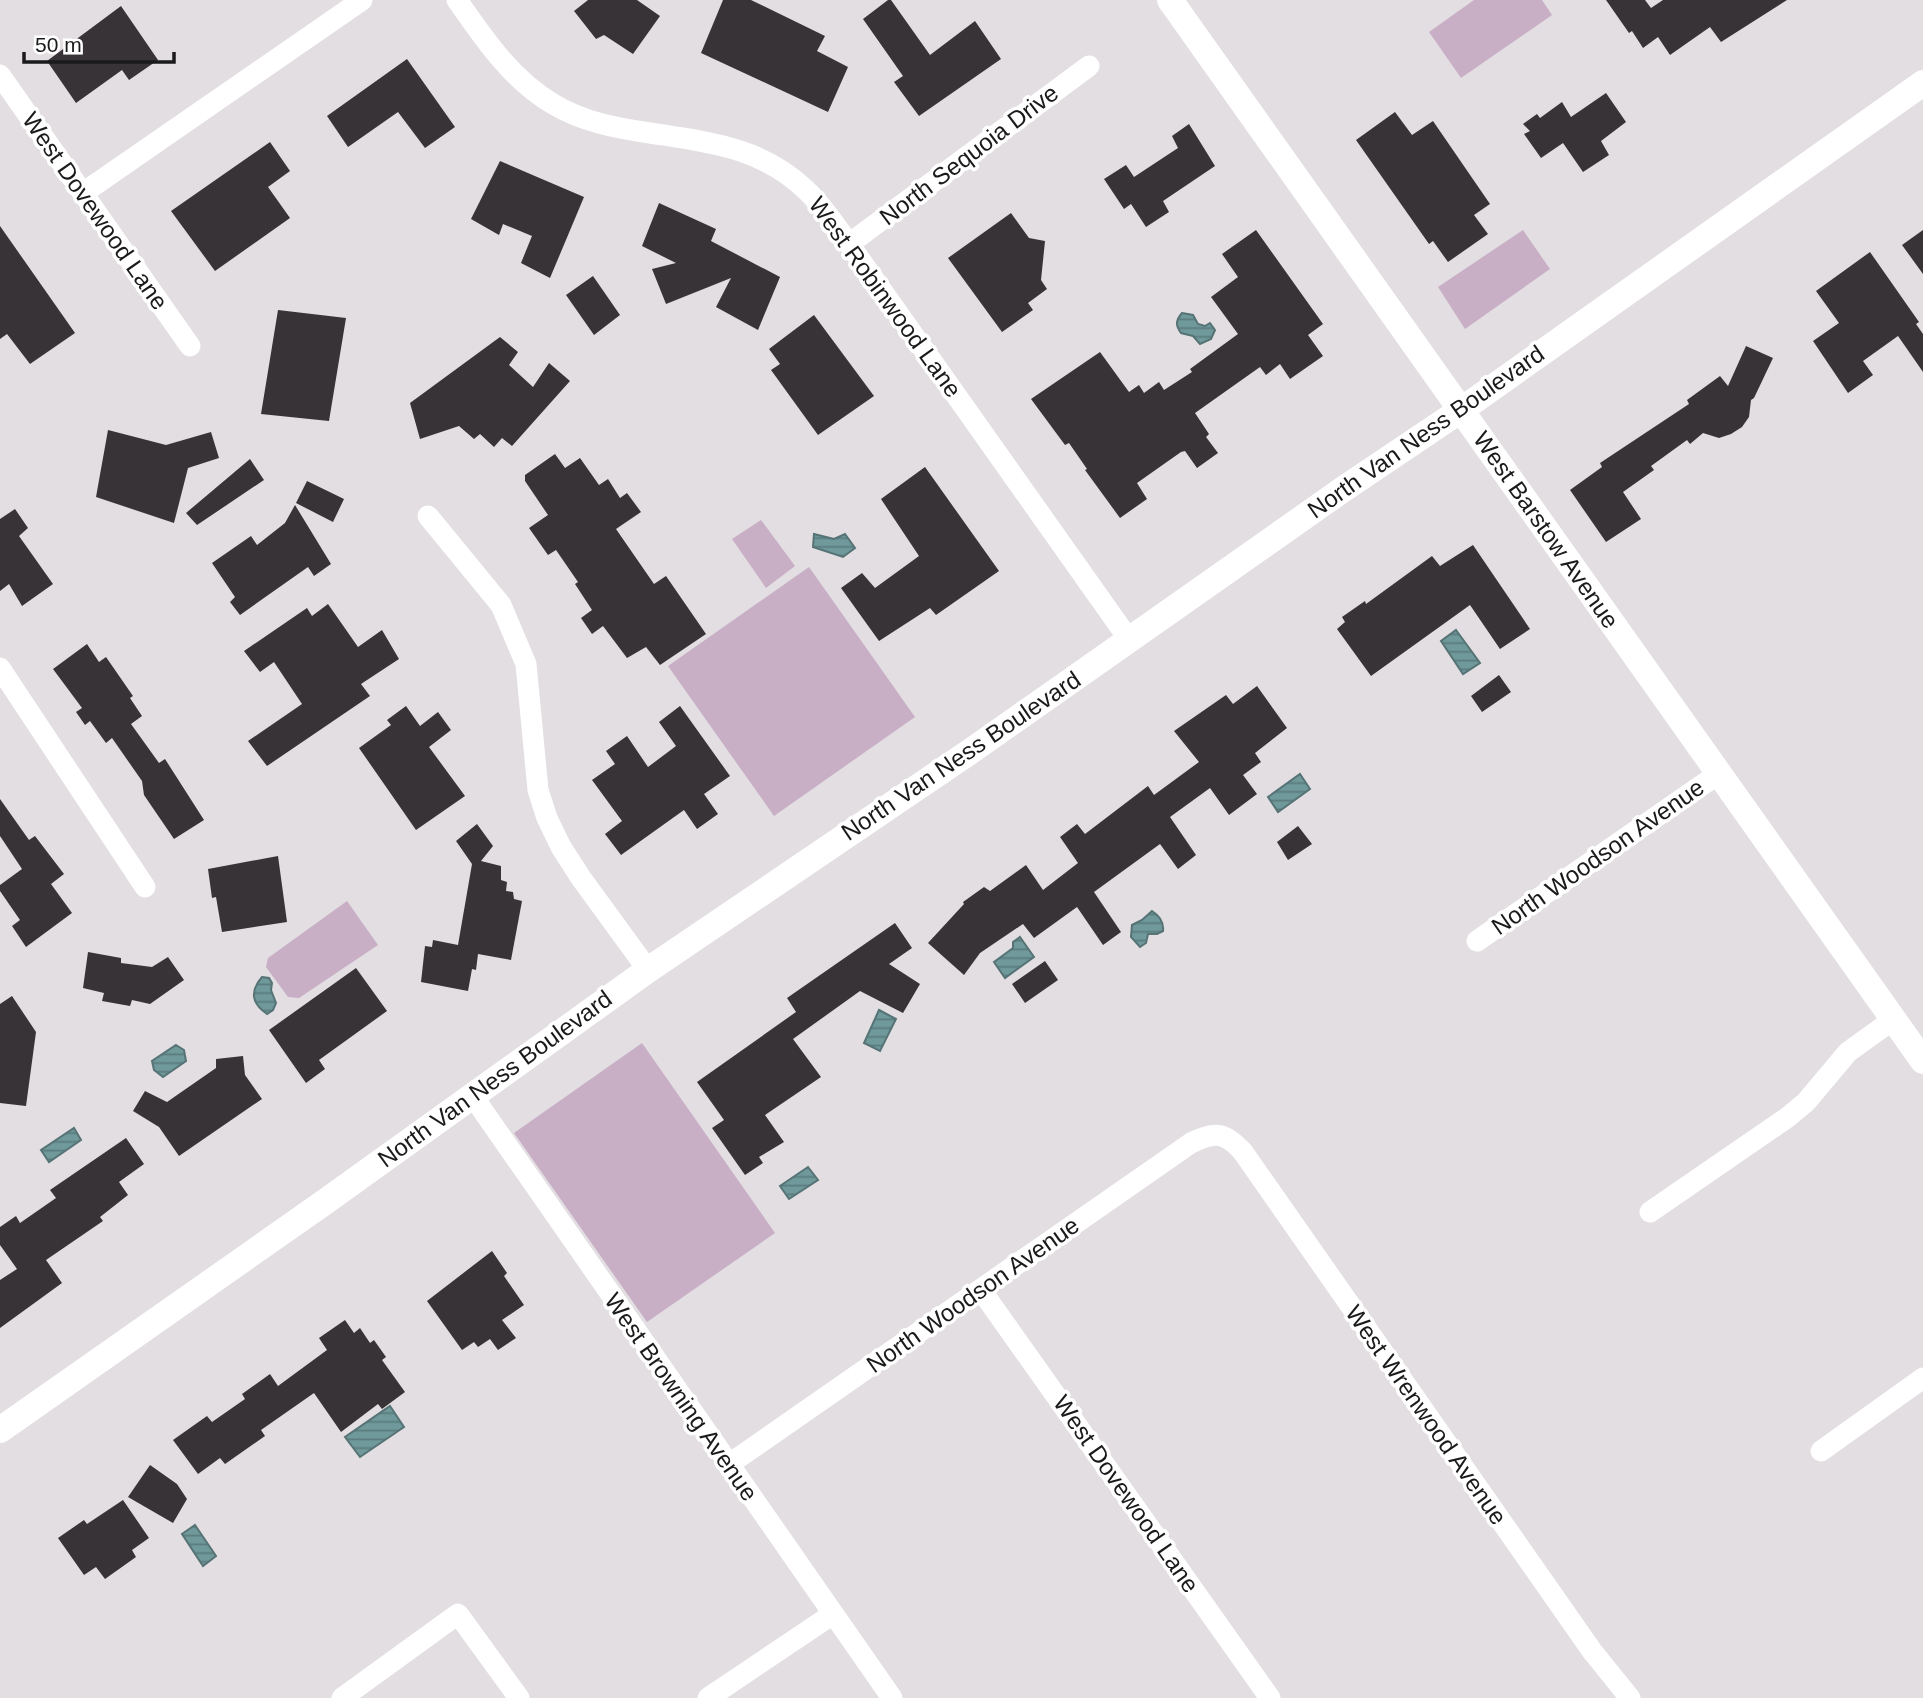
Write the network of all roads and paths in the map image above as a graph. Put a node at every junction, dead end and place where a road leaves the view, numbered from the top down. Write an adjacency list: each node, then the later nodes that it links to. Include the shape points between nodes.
1 (362, 0): 7 (street)
2 (457, 0): 8 (street, West Robinwood Lane, via 521,82 554,105 588,121 724,144 753,155 806,190)
3 (1170, 0): 10 (street, West Barstow Avenue)
4 (1090, 66): 8 (street, North Sequoia Drive)
5 (0, 75): 7 (street, West Dovewood Lane)
6 (1923, 83): 10 (street, North Van Ness Boulevard)
7 (83, 193): 9 (street, West Dovewood Lane)
8 (849, 244): 12 (street, West Robinwood Lane)
9 (190, 346)
10 (1461, 410): 12 (street, North Van Ness Boulevard); 14 (street, West Barstow Avenue)
11 (428, 516): 17 (street, via 501,605 526,664 538,790 547,818 581,878)
12 (1130, 640): 17 (street, North Van Ness Boulevard)
13 (0, 668): 15 (street)
14 (1718, 774): 16 (street, North Woodson Avenue); 18 (street, West Barstow Avenue)
15 (145, 887)
16 (1478, 941)
17 (648, 970): 20 (street, North Van Ness Boulevard)
18 (1894, 1019): 19 (street, West Barstow Avenue); 22 (street, via 1848,1052 1807,1102)
19 (1923, 1060)
20 (472, 1095): 25 (street, North Van Ness Boulevard); 27 (street, West Browning Avenue)
21 (1220, 1135): 23 (street, North Woodson Avenue, via 1191,1143); 34 (street, West Wrenwood Avenue, via 1243,1152 1592,1651)
22 (1650, 1212)
23 (981, 1290): 27 (street, North Woodson Avenue); 33 (street, West Dovewood Lane)
24 (1923, 1378): 26 (street)
25 (0, 1430)
26 (1821, 1451)
27 (728, 1465): 28 (street, West Browning Avenue)
28 (833, 1614): 31 (street); 32 (street, West Browning Avenue)
29 (342, 1698): 30 (street, via 458,1614)
30 (519, 1698)
31 (708, 1698)
32 (892, 1698)
33 (1270, 1698)
34 (1630, 1698)

